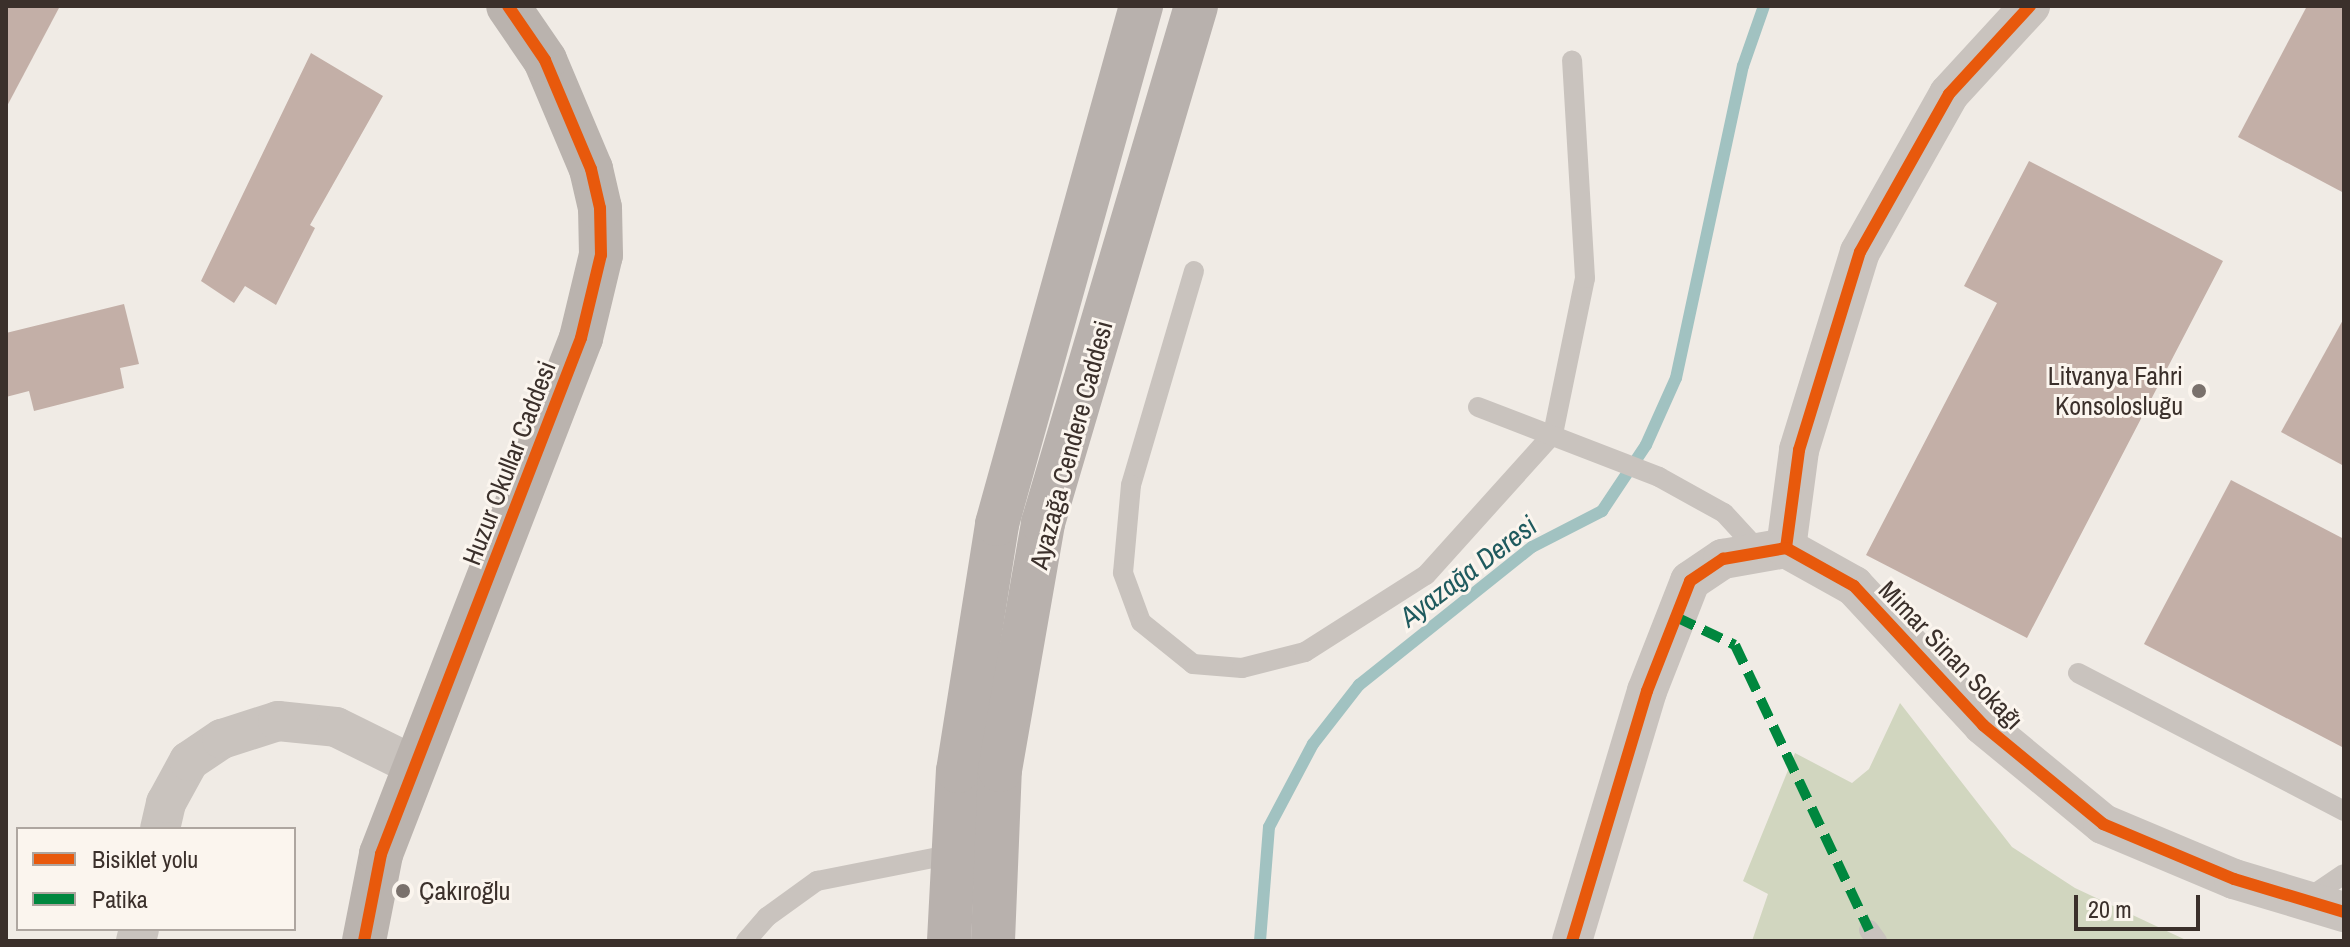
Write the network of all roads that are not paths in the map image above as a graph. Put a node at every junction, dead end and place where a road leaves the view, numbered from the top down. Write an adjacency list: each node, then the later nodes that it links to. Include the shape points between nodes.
1 (508, 6): 11 (street, Huzur Okullar Caddesi, via 545,60 586,156 600,208 601,255 581,338)
2 (1141, 6): 14 (main road, Ayazağa Cendere Caddesi, via 997,524 958,771)
3 (1196, 6): 21 (main road, Ayazağa Cendere Caddesi, via 1043,523 1000,770)
4 (2030, 6): 9 (street, via 1949,94 1860,252)
5 (1572, 60): 8 (lane, via 1585,278)
6 (1194, 271): 8 (lane, via 1131,485 1123,573 1141,622 1193,664 1242,668 1305,652 1426,575)
7 (1478, 407): 8 (lane)
8 (1553, 434): 9 (lane, via 1659,477 1724,513)
9 (1772, 549): 16 (street, Mimar Sinan Sokağı, via 1854,586 1983,725 2103,824); 22 (street, via 1723,559 1690,581 1647,691)
10 (2078, 673): 12 (lane)
11 (415, 766): 13 (street, via 336,727 278,721 222,739 189,761 166,803); 18 (street, Huzur Okullar Caddesi, via 381,854)
12 (2344, 811)
13 (160, 827)
14 (953, 854): 19 (lane, via 817,881 767,917); 20 (main road, Ayazağa Cendere Caddesi)
15 (2344, 874): 16 (lane)
16 (2304, 902): 17 (street, Mimar Sinan Sokağı)
17 (2344, 912)
18 (364, 941)
19 (746, 941)
20 (949, 941)
21 (993, 941)
22 (1572, 941)

